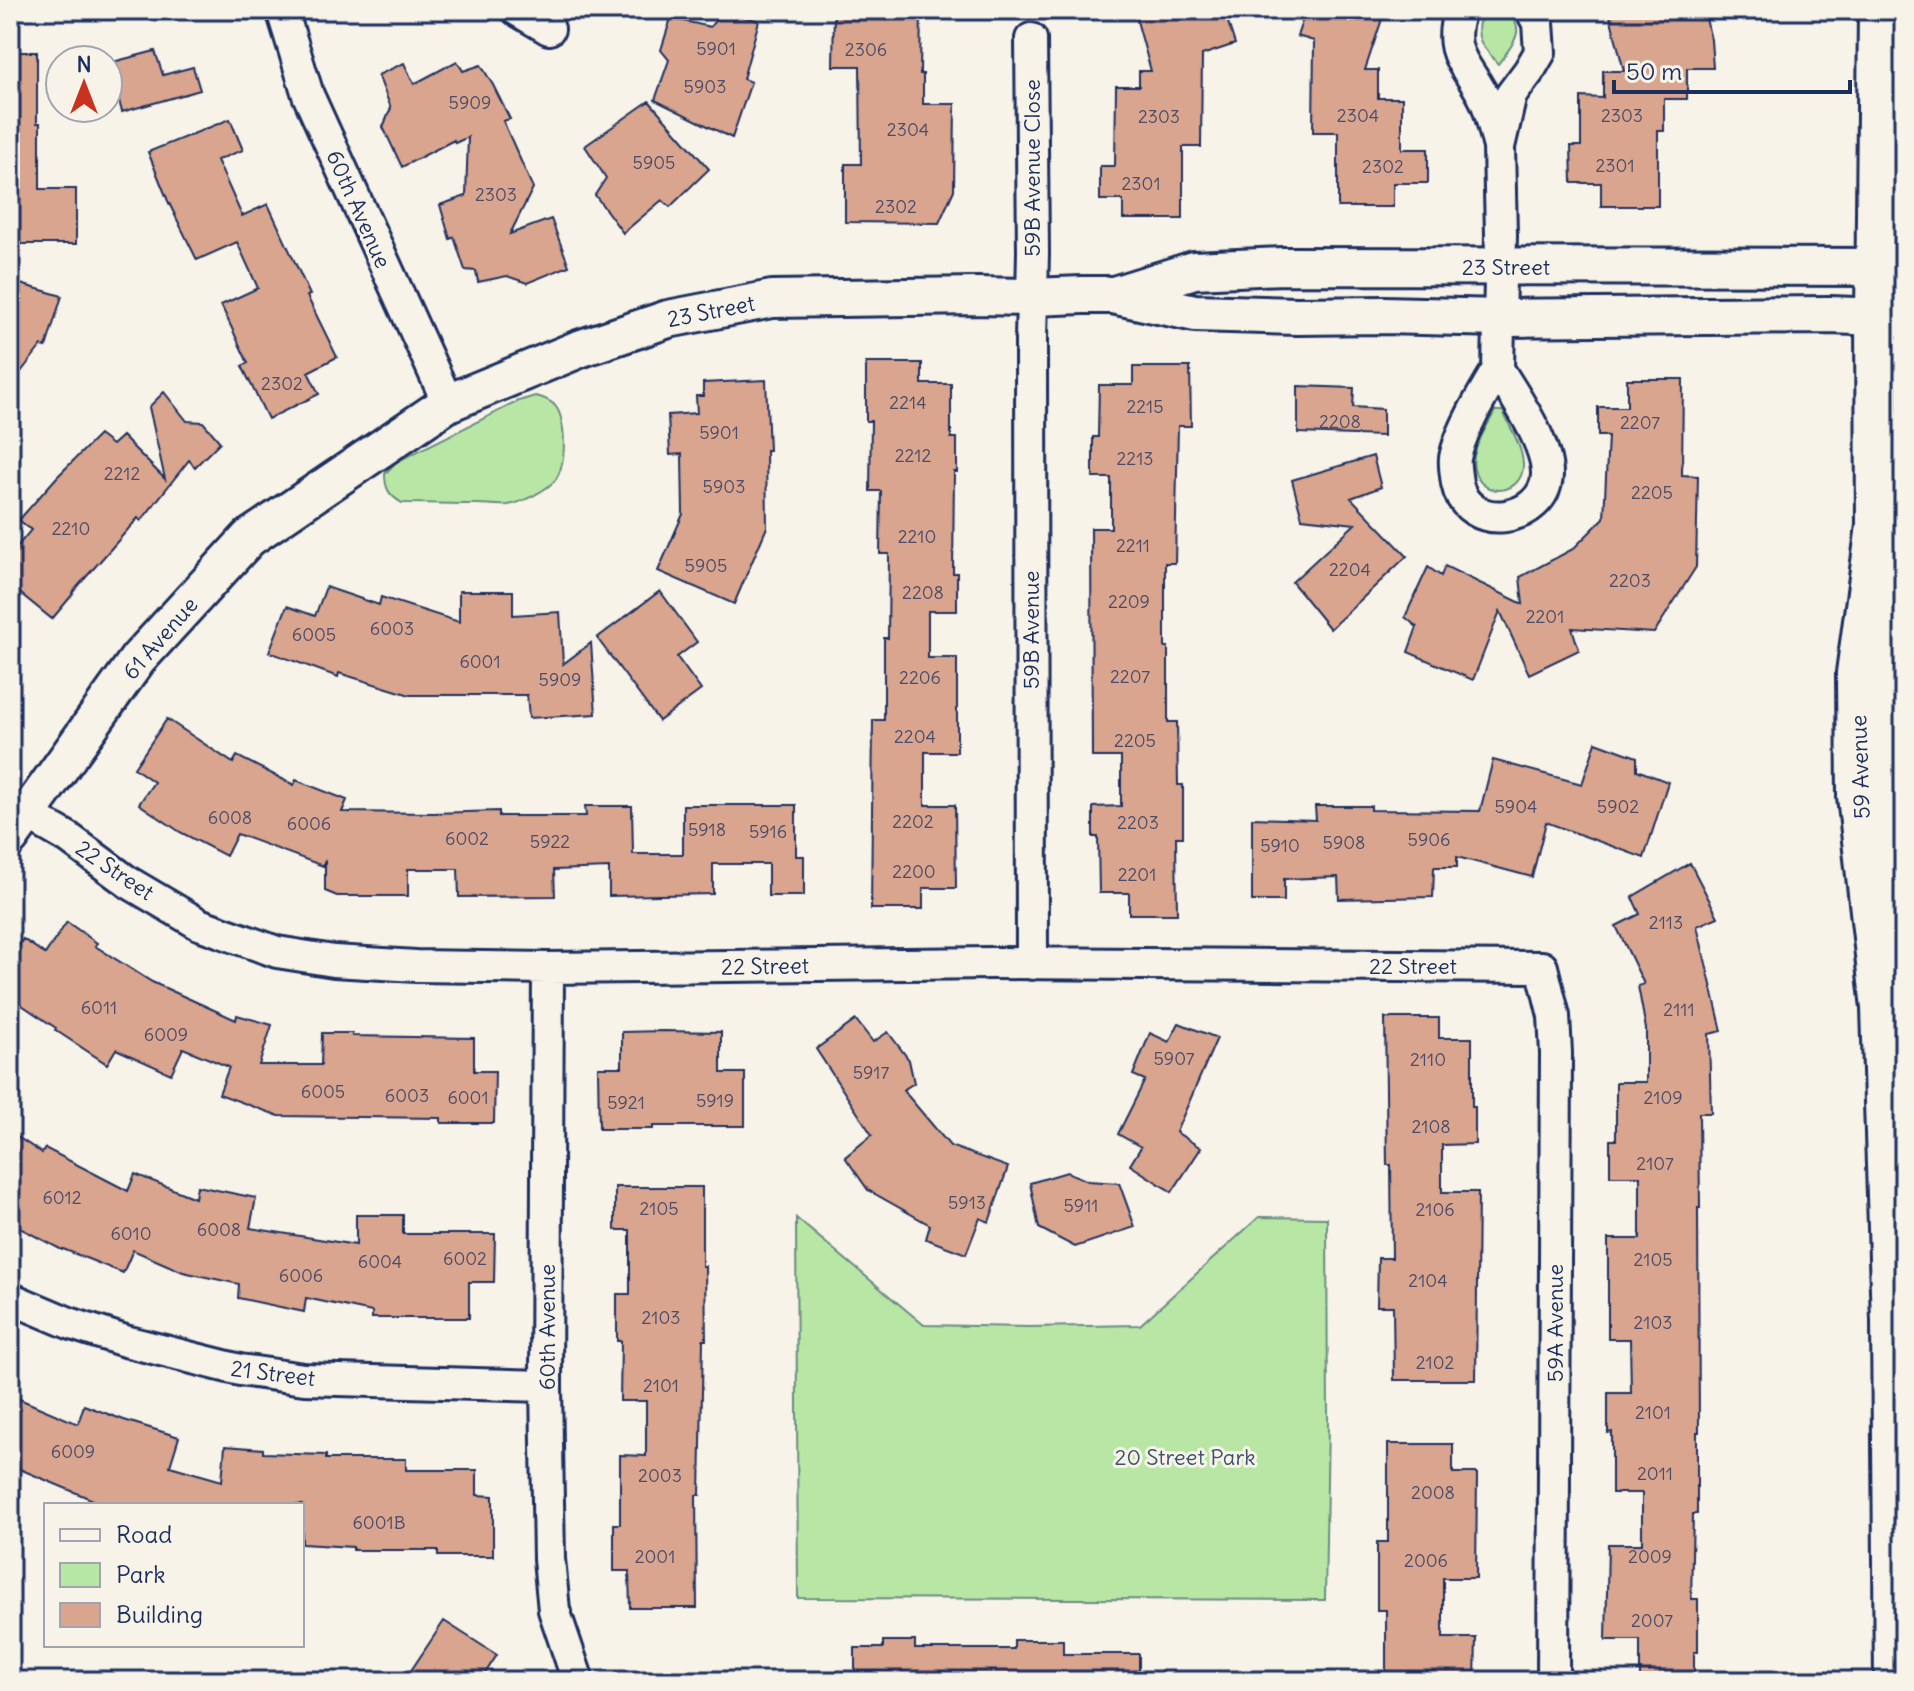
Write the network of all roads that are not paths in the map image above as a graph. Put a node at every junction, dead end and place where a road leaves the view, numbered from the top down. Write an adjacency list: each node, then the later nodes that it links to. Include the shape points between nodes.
1 (282, 10): 16 (street, 60th Avenue, via 308,95)
2 (517, 10): 6 (street)
3 (1460, 10): 8 (street, via 1456,45 1486,103)
4 (1531, 10): 8 (street, via 1538,23 1540,52 1511,95)
5 (1880, 10): 10 (main road, 59 Avenue)
6 (549, 29)
7 (1031, 39): 12 (street, 59B Avenue Close)
8 (1499, 147): 9 (street)
9 (1500, 267): 10 (street, 23 Street); 11 (street, 23 Street, via 1194,270); 13 (street)
10 (1891, 267): 14 (main road, 59 Avenue)
11 (1112, 295): 12 (street, 23 Street); 13 (street, 23 Street, via 1195,313)
12 (1032, 297): 16 (street, 23 Street, via 772,299 668,319); 19 (street, 59B Avenue)
13 (1500, 318): 14 (street, 23 Street); 15 (street)
14 (1890, 318): 26 (main road, 59 Avenue, via 1878,526 1858,673 1859,796 1883,1008)
15 (1498, 369)
16 (448, 403): 17 (street, 23 Street)
17 (345, 472): 18 (street, 61 Avenue, via 249,538 138,659)
18 (19, 826): 21 (street, 22 Street, via 67,837 128,882 199,924 277,952 416,966)
19 (1032, 964): 20 (street, 22 Street); 21 (street, 22 Street)
20 (1542, 967): 25 (street, 59A Avenue, via 1556,1053)
21 (548, 968): 23 (street, 60th Avenue)
22 (10, 1298): 23 (street, 21 Street, via 125,1341 240,1370 304,1379)
23 (546, 1386): 24 (street, 60th Avenue, via 554,1610)
24 (578, 1681)
25 (1553, 1681)
26 (1896, 1681)

